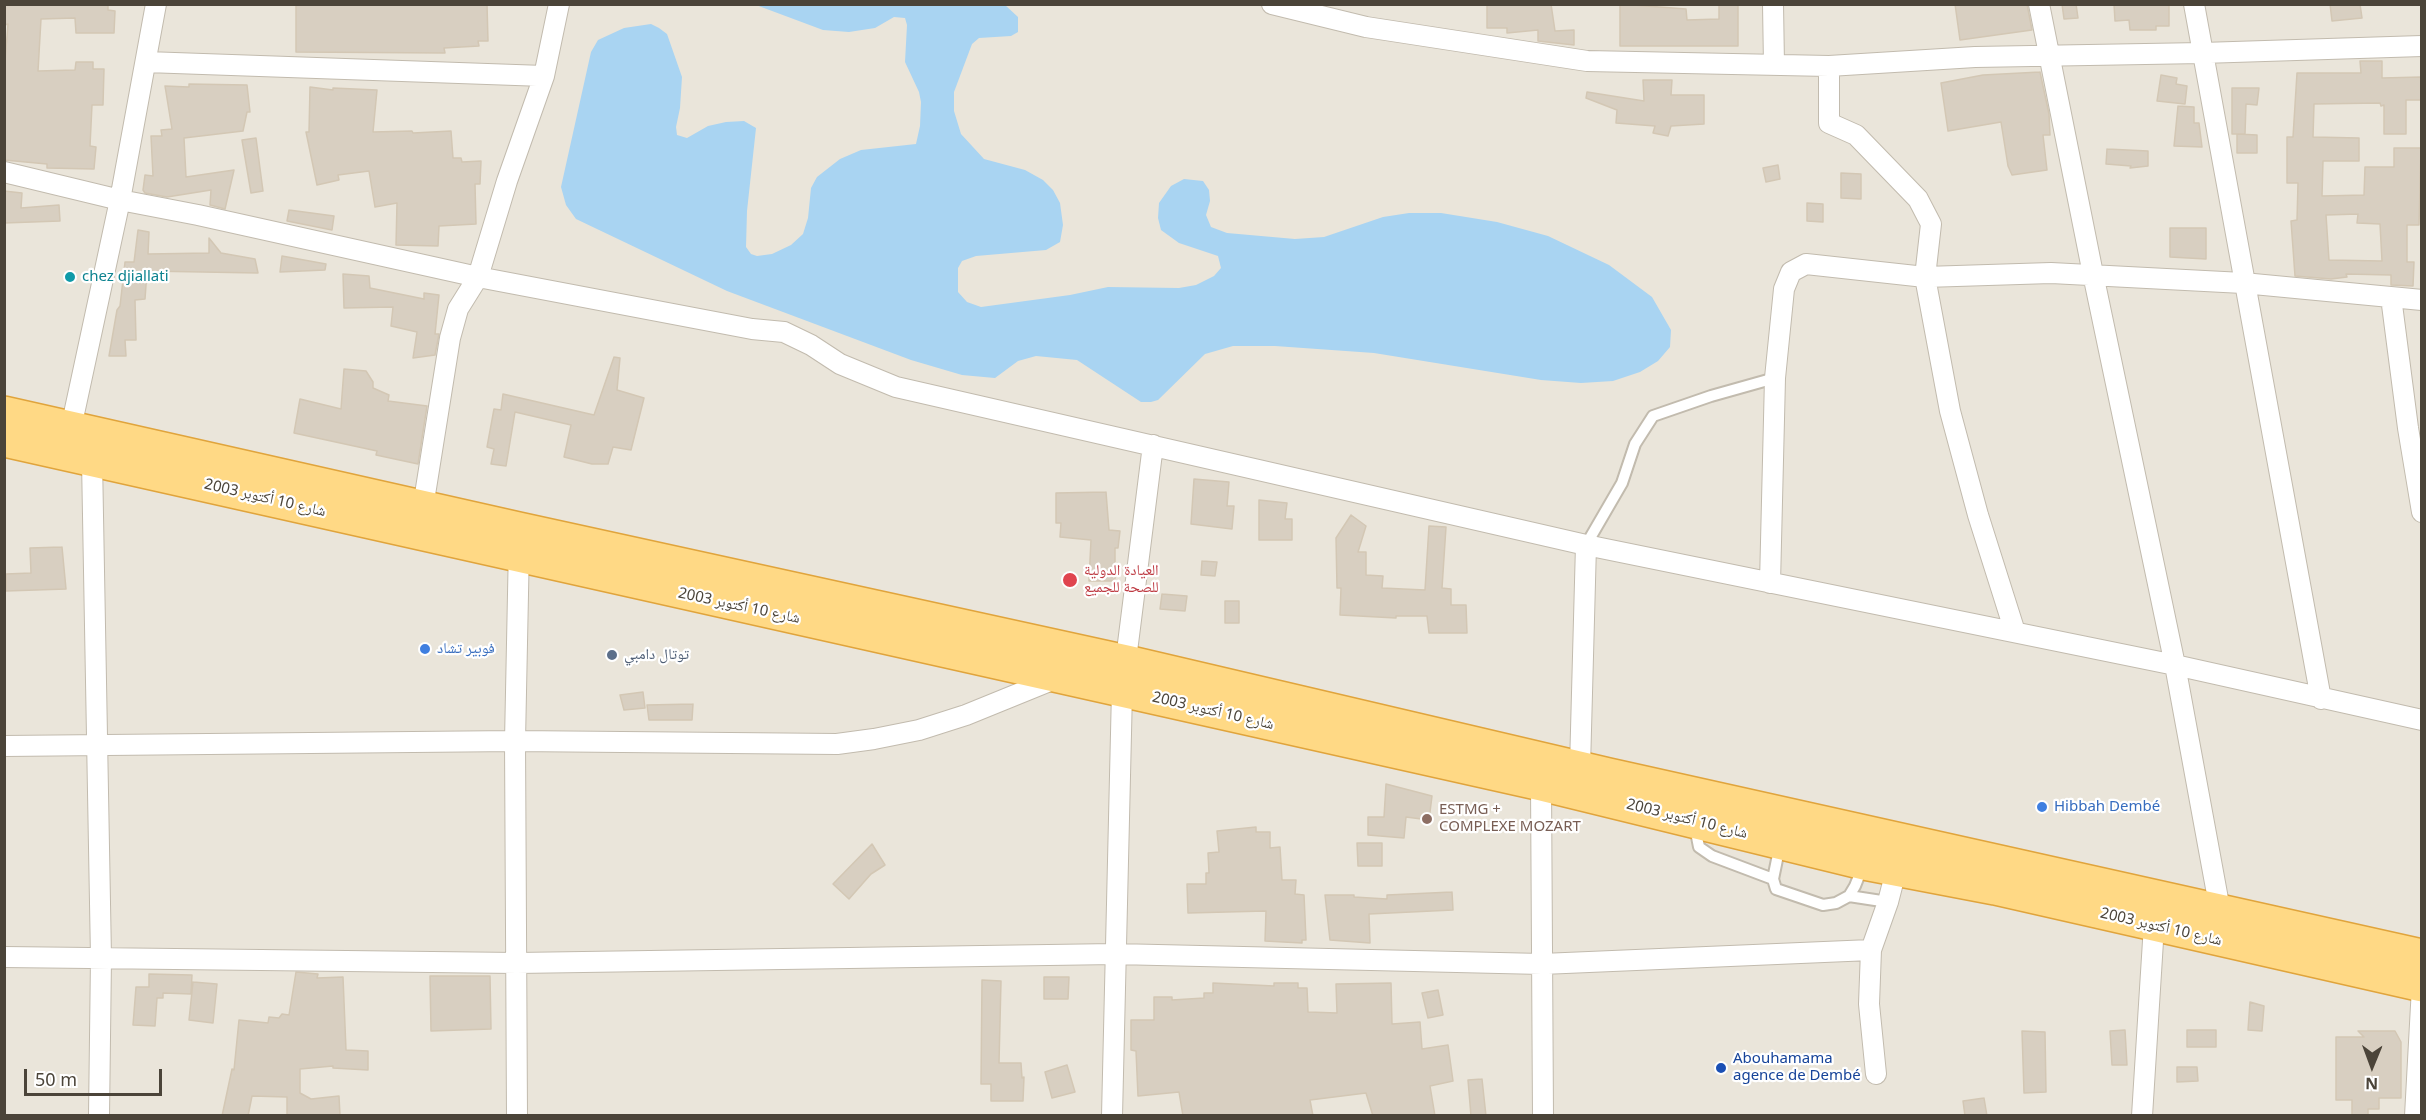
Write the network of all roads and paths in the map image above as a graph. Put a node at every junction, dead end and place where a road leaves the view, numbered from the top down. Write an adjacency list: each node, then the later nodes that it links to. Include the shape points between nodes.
1 (156, 4): 10 (street)
2 (559, 4): 13 (street)
3 (1272, 4): 11 (street, via 1366,27 1587,61)
4 (1773, 4): 11 (street)
5 (2039, 4): 9 (street)
6 (2194, 4): 8 (street)
7 (2421, 46): 8 (street)
8 (2202, 53): 9 (street); 19 (street)
9 (2048, 56): 12 (street); 16 (street)
10 (146, 62): 13 (street); 15 (street)
11 (1774, 65): 12 (street)
12 (1828, 66): 18 (street, via 1829,123 1856,135 1928,214 1931,224)
13 (544, 76): 17 (street)
14 (4, 172): 15 (street)
15 (120, 200): 17 (street); 26 (street)
16 (2092, 274): 18 (street); 19 (street); 33 (street)
17 (478, 277): 25 (street, via 784,332 840,364 896,387); 27 (street, via 458,309 450,338)
18 (1925, 277): 22 (street, via 1806,264 1791,272 1784,289); 32 (street, via 1950,411)
19 (2243, 283): 20 (street); 36 (street)
20 (2391, 297): 21 (street); 28 (street)
21 (2421, 300)
22 (1775, 378): 30 (lane, via 1653,416 1635,444 1622,483); 31 (street)
23 (4, 413): 26 (highway, شارع 10 أكتوبر 2003)
24 (4, 440): 26 (highway, شارع 10 أكتوبر 2003)
25 (1153, 445): 30 (street); 34 (street)
26 (76, 448): 27 (highway, شارع 10 أكتوبر 2003); 29 (highway, شارع 10 أكتوبر 2003, via 201,483); 39 (street)
27 (423, 507): 29 (highway, شارع 10 أكتوبر 2003)
28 (2421, 512)
29 (519, 543): 34 (highway, شارع 10 أكتوبر 2003); 35 (highway, شارع 10 أكتوبر 2003); 38 (street)
30 (1586, 545): 31 (street); 41 (street)
31 (1770, 583): 32 (street)
32 (2015, 632): 33 (street)
33 (2175, 665): 36 (street); 50 (street)
34 (1124, 676): 35 (highway, شارع 10 أكتوبر 2003); 41 (highway, شارع 10 أكتوبر 2003); 42 (highway, شارع 10 أكتوبر 2003); 53 (street)
35 (1060, 677): 38 (street, via 919,730 837,744)
36 (2321, 699): 37 (street)
37 (2421, 720)
38 (515, 741): 39 (street); 57 (street)
39 (97, 745): 40 (street); 56 (street)
40 (4, 746)
41 (1580, 767): 45 (highway, شارع 10 أكتوبر 2003)
42 (1540, 784): 43 (highway, شارع 10 أكتوبر 2003); 58 (street)
43 (1694, 821): 44 (highway, شارع 10 أكتوبر 2003); 47 (lane, via 1699,847 1712,856)
44 (1781, 842): 46 (highway, شارع 10 أكتوبر 2003); 47 (lane)
45 (1900, 855): 46 (highway, شارع 10 أكتوبر 2003); 49 (street); 50 (highway, شارع 10 أكتوبر 2003); 51 (highway, شارع 10 أكتوبر 2003, via 1995,888)
46 (1864, 863): 48 (lane)
47 (1773, 879): 48 (lane, via 1776,889 1823,905)
48 (1849, 896): 49 (lane)
49 (1888, 902): 52 (street)
50 (2219, 925): 51 (highway, شارع 10 أكتوبر 2003); 54 (highway, شارع 10 أكتوبر 2003); 59 (highway, شارع 10 أكتوبر 2003)
51 (2154, 926): 65 (street)
52 (1871, 950): 58 (street); 60 (street, via 1869,1004)
53 (1115, 954): 57 (street); 58 (street); 63 (street)
54 (2421, 956)
55 (4, 957): 56 (street)
56 (101, 958): 57 (street); 61 (street)
57 (517, 963): 62 (street)
58 (1542, 964): 64 (street)
59 (2421, 986): 66 (street)
60 (1876, 1074)
61 (99, 1116)
62 (517, 1116)
63 (1112, 1116)
64 (1543, 1116)
65 (2142, 1116)
66 (2415, 1116)

